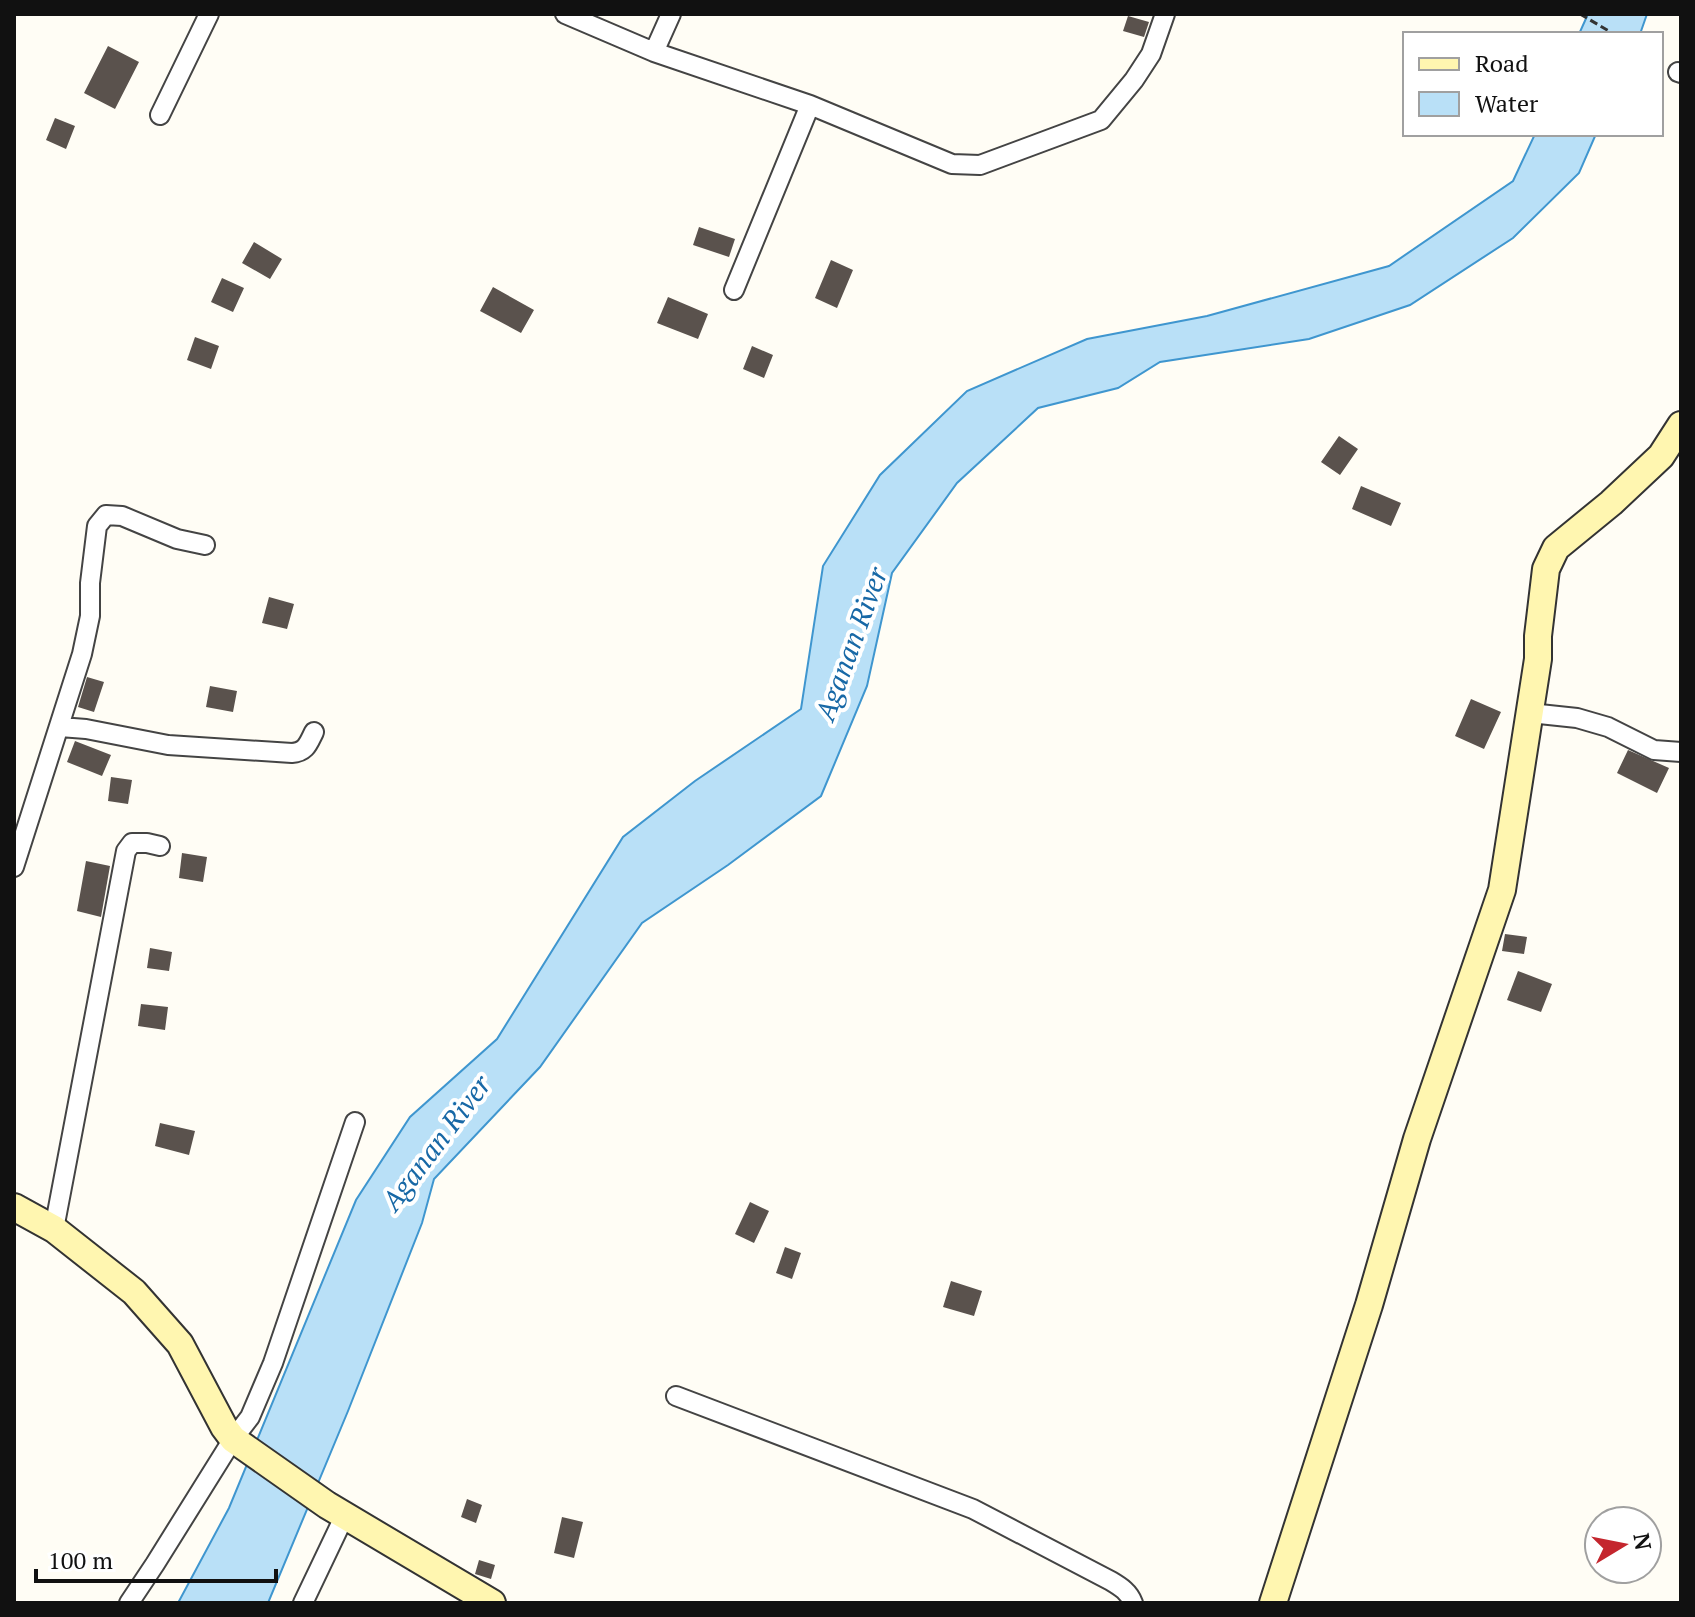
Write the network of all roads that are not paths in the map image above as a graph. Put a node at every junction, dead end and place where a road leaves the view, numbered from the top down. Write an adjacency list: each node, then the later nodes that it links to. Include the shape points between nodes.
1 (209, 14): 7 (street)
2 (565, 14): 5 (street)
3 (671, 14): 5 (street)
4 (1165, 14): 6 (street, via 1151,54 1101,120 980,165 952,164)
5 (654, 52): 6 (street)
6 (810, 105): 8 (street)
7 (160, 115)
8 (734, 290)
9 (1681, 425): 11 (street, via 1661,456 1556,548 1546,569)
10 (205, 545): 12 (street, via 122,516 106,515 97,526 90,616)
11 (1530, 713): 14 (street, via 1577,718 1654,750); 27 (street, via 1502,890 1417,1139)
12 (60, 727): 13 (street, via 168,745 292,753 306,749); 16 (street)
13 (314, 732)
14 (1681, 752)
15 (160, 846): 19 (street, via 132,843 126,851)
16 (14, 867)
17 (355, 1122): 21 (street, via 273,1363)
18 (14, 1207): 19 (street)
19 (54, 1229): 21 (street, via 134,1292 180,1344 224,1427)
20 (676, 1396): 26 (street, via 973,1509 1111,1581)
21 (237, 1441): 22 (street); 23 (street)
22 (336, 1510): 24 (street); 25 (street)
23 (129, 1603)
24 (303, 1603)
25 (492, 1603)
26 (1133, 1603)
27 (1273, 1603)

